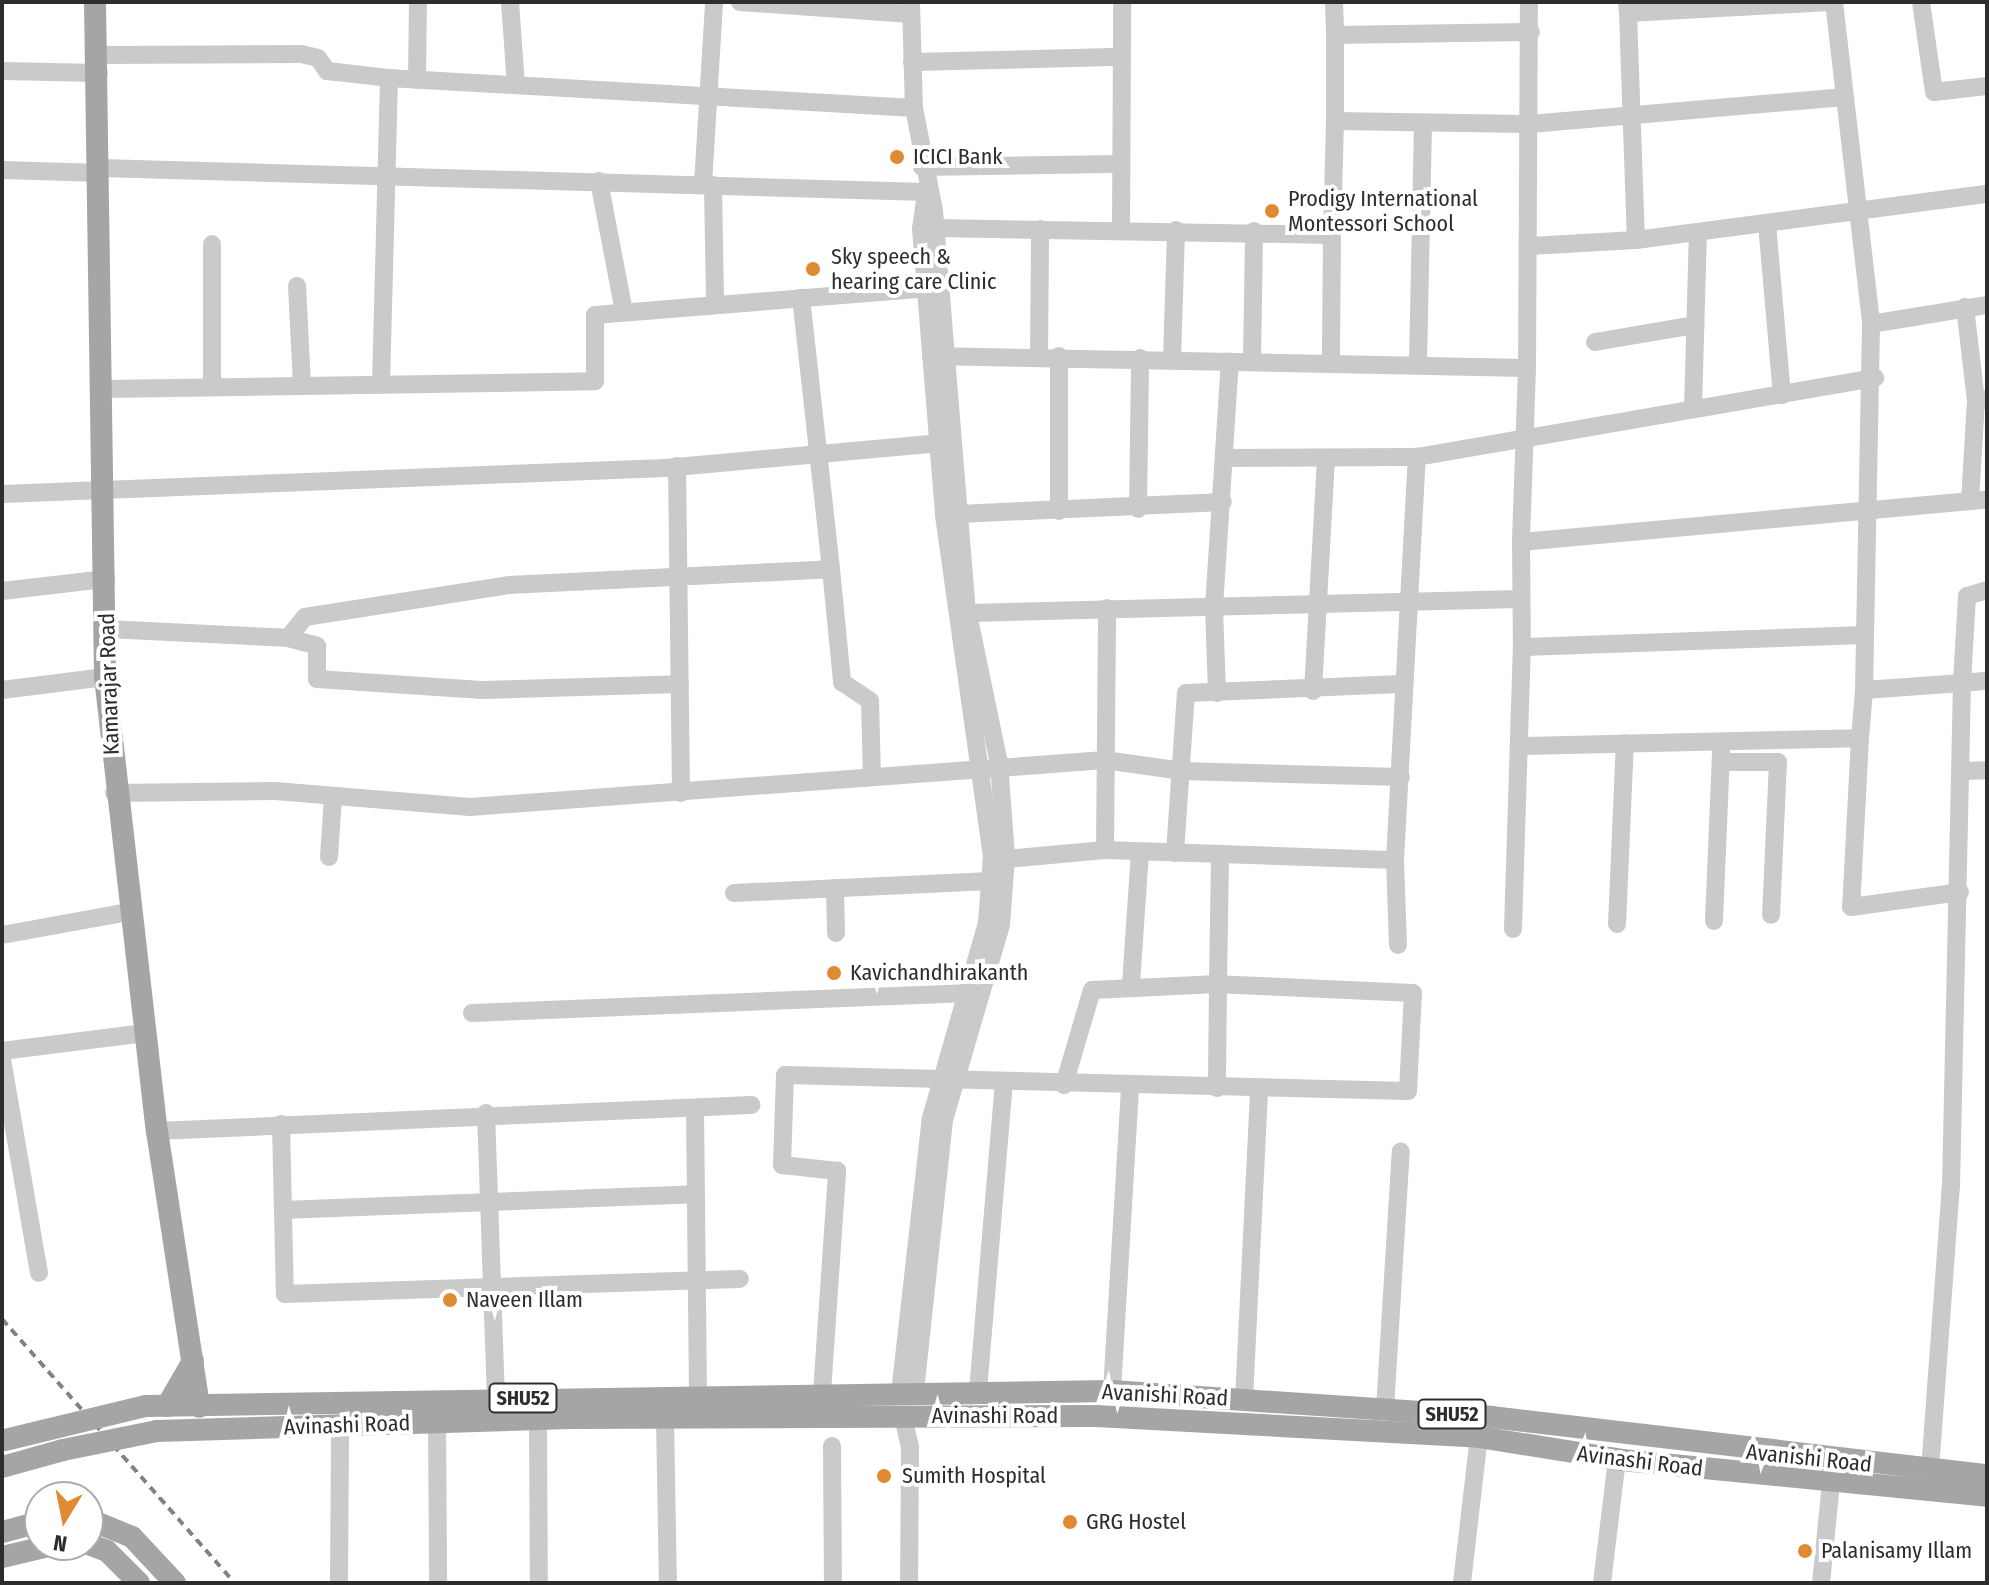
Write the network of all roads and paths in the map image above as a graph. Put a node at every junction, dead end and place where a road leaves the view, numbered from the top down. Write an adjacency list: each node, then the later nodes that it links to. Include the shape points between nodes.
1 (95, 2): 17 (main road, Kamarajar Road)
2 (418, 2): 20 (street)
3 (510, 2): 21 (street)
4 (714, 2): 24 (street)
5 (740, 2): 12 (street)
6 (1122, 2): 15 (street)
7 (1334, 2): 14 (street)
8 (1529, 2): 13 (street)
9 (1834, 2): 11 (street); 23 (street)
10 (1921, 2): 22 (street, via 1934,92)
11 (1628, 7): 26 (street)
12 (911, 8): 16 (street)
13 (1531, 32): 14 (street); 28 (street)
14 (1335, 35): 27 (street)
15 (1122, 57): 16 (street); 30 (street)
16 (912, 62): 25 (street)
17 (98, 64): 18 (street); 19 (street, via 301,54 318,58 327,71); 33 (main road, Kamarajar Road)
18 (2, 71)
19 (389, 78): 20 (street); 34 (street)
20 (417, 80): 21 (street)
21 (516, 85): 24 (street)
22 (1987, 86)
23 (1842, 97): 26 (street); 39 (street)
24 (705, 98): 25 (street); 36 (street)
25 (914, 108): 31 (street)
26 (1628, 116): 28 (street); 48 (street)
27 (1335, 121): 29 (street); 47 (street)
28 (1530, 124): 29 (street); 50 (street)
29 (1423, 126): 69 (street)
30 (1121, 164): 31 (street); 43 (street)
31 (922, 167): 37 (street)
32 (2, 170): 33 (street)
33 (101, 170): 34 (street); 75 (main road, Kamarajar Road)
34 (385, 175): 35 (street); 72 (street)
35 (599, 181): 36 (street); 57 (street)
36 (708, 184): 37 (street); 54 (street)
37 (926, 192): 41 (street); 52 (street)
38 (1987, 194): 39 (street)
39 (1853, 209): 40 (street); 58 (street)
40 (1767, 224): 46 (street); 76 (street)
41 (935, 228): 42 (street); 61 (street)
42 (1040, 229): 43 (street); 62 (street)
43 (1121, 230): 44 (street)
44 (1176, 230): 45 (street); 65 (street)
45 (1254, 231): 47 (street); 68 (street)
46 (1698, 233): 48 (street); 59 (street)
47 (1332, 235): 66 (street)
48 (1636, 240): 50 (street)
49 (212, 244): 74 (street)
50 (1529, 246): 70 (street)
51 (297, 286): 73 (street)
52 (927, 288): 53 (street); 61 (street)
53 (801, 298): 54 (street); 81 (street)
54 (715, 305): 57 (street)
55 (1987, 305): 56 (street)
56 (1965, 307): 58 (street); 77 (street)
57 (624, 312): 72 (street, via 595,315 595,381)
58 (1871, 324): 71 (street)
59 (1696, 325): 60 (street); 78 (street)
60 (1595, 342)
61 (939, 356): 62 (street); 80 (street); 93 (street)
62 (1039, 356): 63 (street)
63 (1059, 356): 64 (street); 92 (street)
64 (1140, 358): 65 (street); 90 (street)
65 (1172, 359): 67 (street)
66 (1331, 359): 68 (street); 69 (street)
67 (1230, 362): 68 (street); 83 (street)
68 (1252, 362)
69 (1418, 363): 70 (street)
70 (1527, 368): 79 (street)
71 (1875, 378): 76 (street); 91 (street)
72 (381, 384): 73 (street)
73 (302, 385): 74 (street)
74 (212, 387): 75 (street)
75 (105, 389): 86 (main road, Kamarajar Road)
76 (1782, 395): 78 (street)
77 (1981, 400): 88 (street)
78 (1693, 409): 79 (street)
79 (1526, 442): 82 (street); 94 (street)
80 (938, 443): 81 (street); 125 (street, via 955,621)
81 (821, 455): 85 (street); 95 (street)
82 (1417, 457): 84 (street); 101 (street)
83 (1225, 458): 84 (street); 89 (street)
84 (1326, 458): 102 (street)
85 (677, 466): 86 (street); 96 (street)
86 (104, 490): 87 (street); 97 (main road, Kamarajar Road)
87 (2, 494)
88 (1979, 501): 91 (street)
89 (1223, 502): 90 (street); 103 (street)
90 (1138, 509): 92 (street)
91 (1868, 510): 94 (street); 107 (street)
92 (1059, 511): 93 (street)
93 (958, 514): 105 (street)
94 (1521, 542): 100 (street)
95 (831, 569): 96 (street); 129 (street, via 842,682 870,701)
96 (679, 576): 108 (street, via 509,585 368,607 305,617); 113 (street)
97 (106, 579): 99 (street); 106 (main road, Kamarajar Road)
98 (1987, 590): 112 (street, via 1967,596)
99 (2, 591)
100 (1520, 599): 101 (street); 109 (street)
101 (1411, 604): 102 (street); 114 (street)
102 (1317, 605): 103 (street); 117 (street)
103 (1214, 607): 104 (street); 118 (street)
104 (1107, 608): 105 (street); 123 (street)
105 (968, 613): 125 (street)
106 (107, 629): 108 (street); 110 (main road, Kamarajar Road)
107 (1865, 635): 109 (street); 116 (street)
108 (288, 638): 113 (street, via 317,646 317,679 482,690)
109 (1522, 647): 122 (street)
110 (105, 677): 115 (street); 131 (main road, Kamarajar Road)
111 (1987, 681): 112 (street)
112 (1962, 683): 116 (street); 128 (street)
113 (680, 684): 132 (street)
114 (1400, 684): 117 (street); 130 (street)
115 (2, 690)
116 (1864, 690): 119 (street)
117 (1313, 691): 118 (street)
118 (1217, 693): 127 (street, via 1186,693)
119 (1860, 738): 120 (street); 143 (street, via 1851,907)
120 (1722, 741): 121 (street); 124 (street)
121 (1625, 743): 122 (street); 148 (street)
122 (1519, 746): 149 (street)
123 (1105, 760): 125 (street); 127 (street); 134 (street)
124 (1721, 762): 146 (street, via 1778,762); 147 (street)
125 (991, 765): 129 (street); 139 (street); 141 (street)
126 (1987, 770): 128 (street)
127 (1182, 771): 130 (street); 136 (street)
128 (1963, 771): 143 (street)
129 (872, 775): 132 (street)
130 (1401, 777): 140 (street)
131 (114, 793): 133 (street); 145 (main road, Kamarajar Road)
132 (681, 793): 133 (street, via 470,807)
133 (333, 796): 137 (street)
134 (1105, 850): 135 (street); 139 (street)
135 (1140, 852): 136 (street); 153 (street)
136 (1175, 853): 138 (street)
137 (329, 857)
138 (1220, 857): 140 (street); 154 (street)
139 (1006, 859): 160 (street, via 1001,925)
140 (1395, 860): 152 (street)
141 (990, 881): 142 (street); 155 (street, via 987,923)
142 (835, 888): 144 (street); 150 (street)
143 (1960, 892): 203 (street)
144 (734, 893)
145 (129, 912): 151 (street); 157 (main road, Kamarajar Road)
146 (1771, 915)
147 (1714, 921)
148 (1617, 924)
149 (1513, 929)
150 (836, 933)
151 (2, 935)
152 (1398, 945)
153 (1131, 984): 154 (street); 162 (street, via 1084,999)
154 (1218, 984): 163 (street); 164 (street, via 1413,993 1408,1091)
155 (965, 993): 156 (street); 160 (street)
156 (472, 1013)
157 (145, 1033): 158 (street); 170 (main road, Kamarajar Road)
158 (2, 1051)
159 (2, 1059): 175 (street)
160 (944, 1080): 161 (street); 182 (street); 184 (street, via 785,1075 782,1165 837,1171)
161 (1004, 1082): 162 (street); 180 (street)
162 (1064, 1085): 165 (street)
163 (1217, 1088): 164 (street); 165 (street)
164 (1259, 1088): 187 (street)
165 (1130, 1089): 181 (street)
166 (751, 1105): 167 (street)
167 (695, 1108): 168 (street); 172 (street)
168 (486, 1113): 169 (street); 173 (street)
169 (281, 1124): 170 (street); 174 (street)
170 (157, 1131): 179 (main road, Kamarajar Road)
171 (1401, 1151): 191 (street)
172 (696, 1194): 173 (street); 177 (street)
173 (489, 1203): 174 (street); 178 (street)
174 (283, 1210): 178 (street, via 285,1294)
175 (39, 1273)
176 (740, 1279): 177 (street)
177 (697, 1280): 178 (street); 183 (street)
178 (492, 1284): 186 (street)
179 (193, 1361): 188 (main road); 189 (main road, Kamarajar Road)
180 (978, 1391): 181 (main road, Avanishi Road / SHU52); 182 (main road, Avanishi Road / SHU52)
181 (1112, 1391): 185 (main road, Avanishi Road / SHU52)
182 (908, 1392): 184 (main road, Avanishi Road / SHU52)
183 (698, 1393): 184 (main road, Avanishi Road / SHU52); 190 (main road, Avanishi Road / SHU52)
184 (822, 1393)
185 (1205, 1397): 187 (main road, Avanishi Road / SHU52); 196 (main road)
186 (496, 1399): 190 (main road, Avanishi Road / SHU52); 192 (main road, Avanishi Road / SHU52)
187 (1244, 1399): 191 (main road, Avanishi Road / SHU52)
188 (157, 1406): 189 (main road, Avanishi Road / SHU52); 199 (main road, SHU52, bridge)
189 (199, 1407): 192 (main road, Avanishi Road / SHU52)
190 (571, 1407): 193 (main road, Avinashi Road / SHU52); 195 (main road, Avinashi Road / SHU52)
191 (1385, 1409): 203 (main road, Avanishi Road / SHU52)
192 (448, 1415): 195 (main road, Avinashi Road / SHU52); 197 (main road, Avinashi Road / SHU52); 216 (street)
193 (665, 1417): 194 (main road, Avinashi Road / SHU52); 218 (street)
194 (909, 1417): 196 (main road, Avinashi Road / SHU52); 220 (street)
195 (538, 1419): 217 (street)
196 (1204, 1421): 198 (main road, Avinashi Road / SHU52)
197 (340, 1425): 202 (main road, Avinashi Road / SHU52, bridge, via 157,1431); 215 (street)
198 (1479, 1437): 201 (main road, Avinashi Road / SHU52); 221 (street)
199 (4, 1440)
200 (832, 1446): 219 (street)
201 (1617, 1459): 205 (main road, Avinashi Road / SHU52); 222 (street)
202 (2, 1467)
203 (1930, 1470): 204 (main road, Avanishi Road / SHU52)
204 (1987, 1475)
205 (1831, 1482): 206 (main road, Avinashi Road / SHU52); 223 (street)
206 (1987, 1496)
207 (24, 1526): 209 (main road)
208 (104, 1526): 214 (main road, via 132,1537)
209 (2, 1532)
210 (104, 1550): 213 (main road)
211 (24, 1552): 212 (main road)
212 (2, 1557)
213 (139, 1583)
214 (175, 1583)
215 (339, 1583)
216 (438, 1583)
217 (539, 1583)
218 (668, 1583)
219 (833, 1583)
220 (909, 1583)
221 (1462, 1583)
222 (1602, 1583)
223 (1821, 1583)

